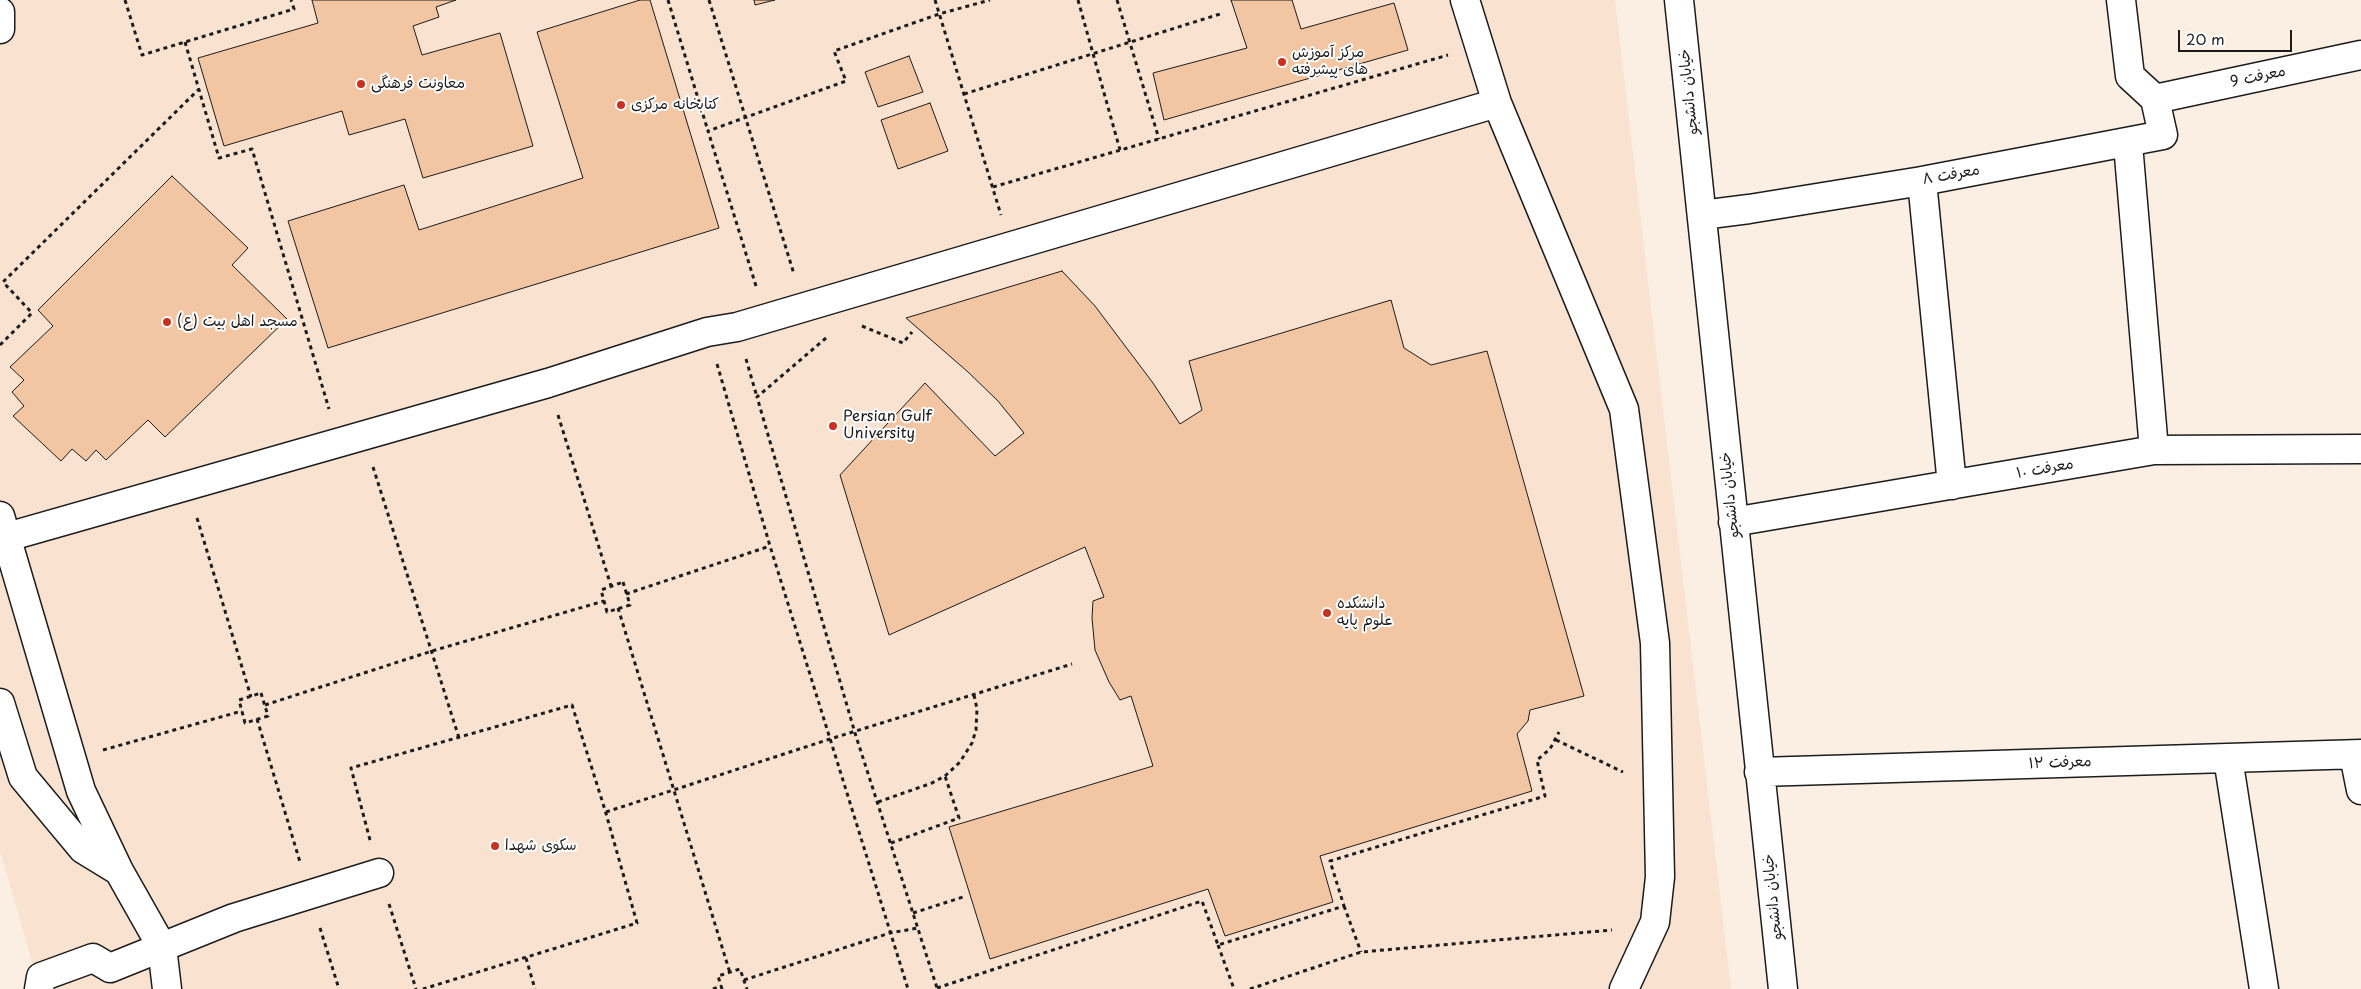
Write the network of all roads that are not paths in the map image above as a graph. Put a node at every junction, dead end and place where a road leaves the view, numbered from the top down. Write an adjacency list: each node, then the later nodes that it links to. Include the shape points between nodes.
1 (1465, 0): 8 (street)
2 (1679, 0): 11 (street, خیابان دانشجو)
3 (2121, 0): 7 (street, via 2130,76)
4 (0, 12): 5 (street)
5 (0, 29)
6 (2361, 54): 7 (street, معرفت 9)
7 (2155, 99): 9 (street, معرفت ۸, via 2163,136)
8 (1496, 103): 16 (street, via 1010,246 844,308 804,306 707,332 548,383 352,440 188,486); 28 (street, via 1624,409 1655,643 1660,877 1655,922)
9 (2128, 144): 10 (street, معرفت ۸); 13 (street)
10 (1922, 181): 11 (street, معرفت ۸); 14 (street)
11 (1702, 215): 15 (street, خیابان دانشجو)
12 (2361, 448): 13 (street, معرفت ۱۰)
13 (2154, 450): 14 (street, معرفت ۱۰)
14 (1952, 485): 15 (street, معرفت ۱۰)
15 (1733, 522): 20 (street, خیابان دانشجو)
16 (2, 531): 22 (street, via 81,791)
17 (0, 703): 22 (street, via 23,777 83,849)
18 (2358, 755): 19 (street, معرفت ۱۲); 21 (street)
19 (2228, 758): 20 (street, معرفت ۱۲); 30 (street)
20 (1759, 772): 29 (street, خیابان دانشجو)
21 (2361, 790)
22 (119, 871): 24 (street)
23 (379, 874): 24 (street, via 234,918)
24 (162, 947): 25 (street); 27 (street)
25 (108, 979): 26 (street, via 93,958 40,977)
26 (39, 989)
27 (167, 989)
28 (1624, 989)
29 (1783, 989)
30 (2264, 989)

